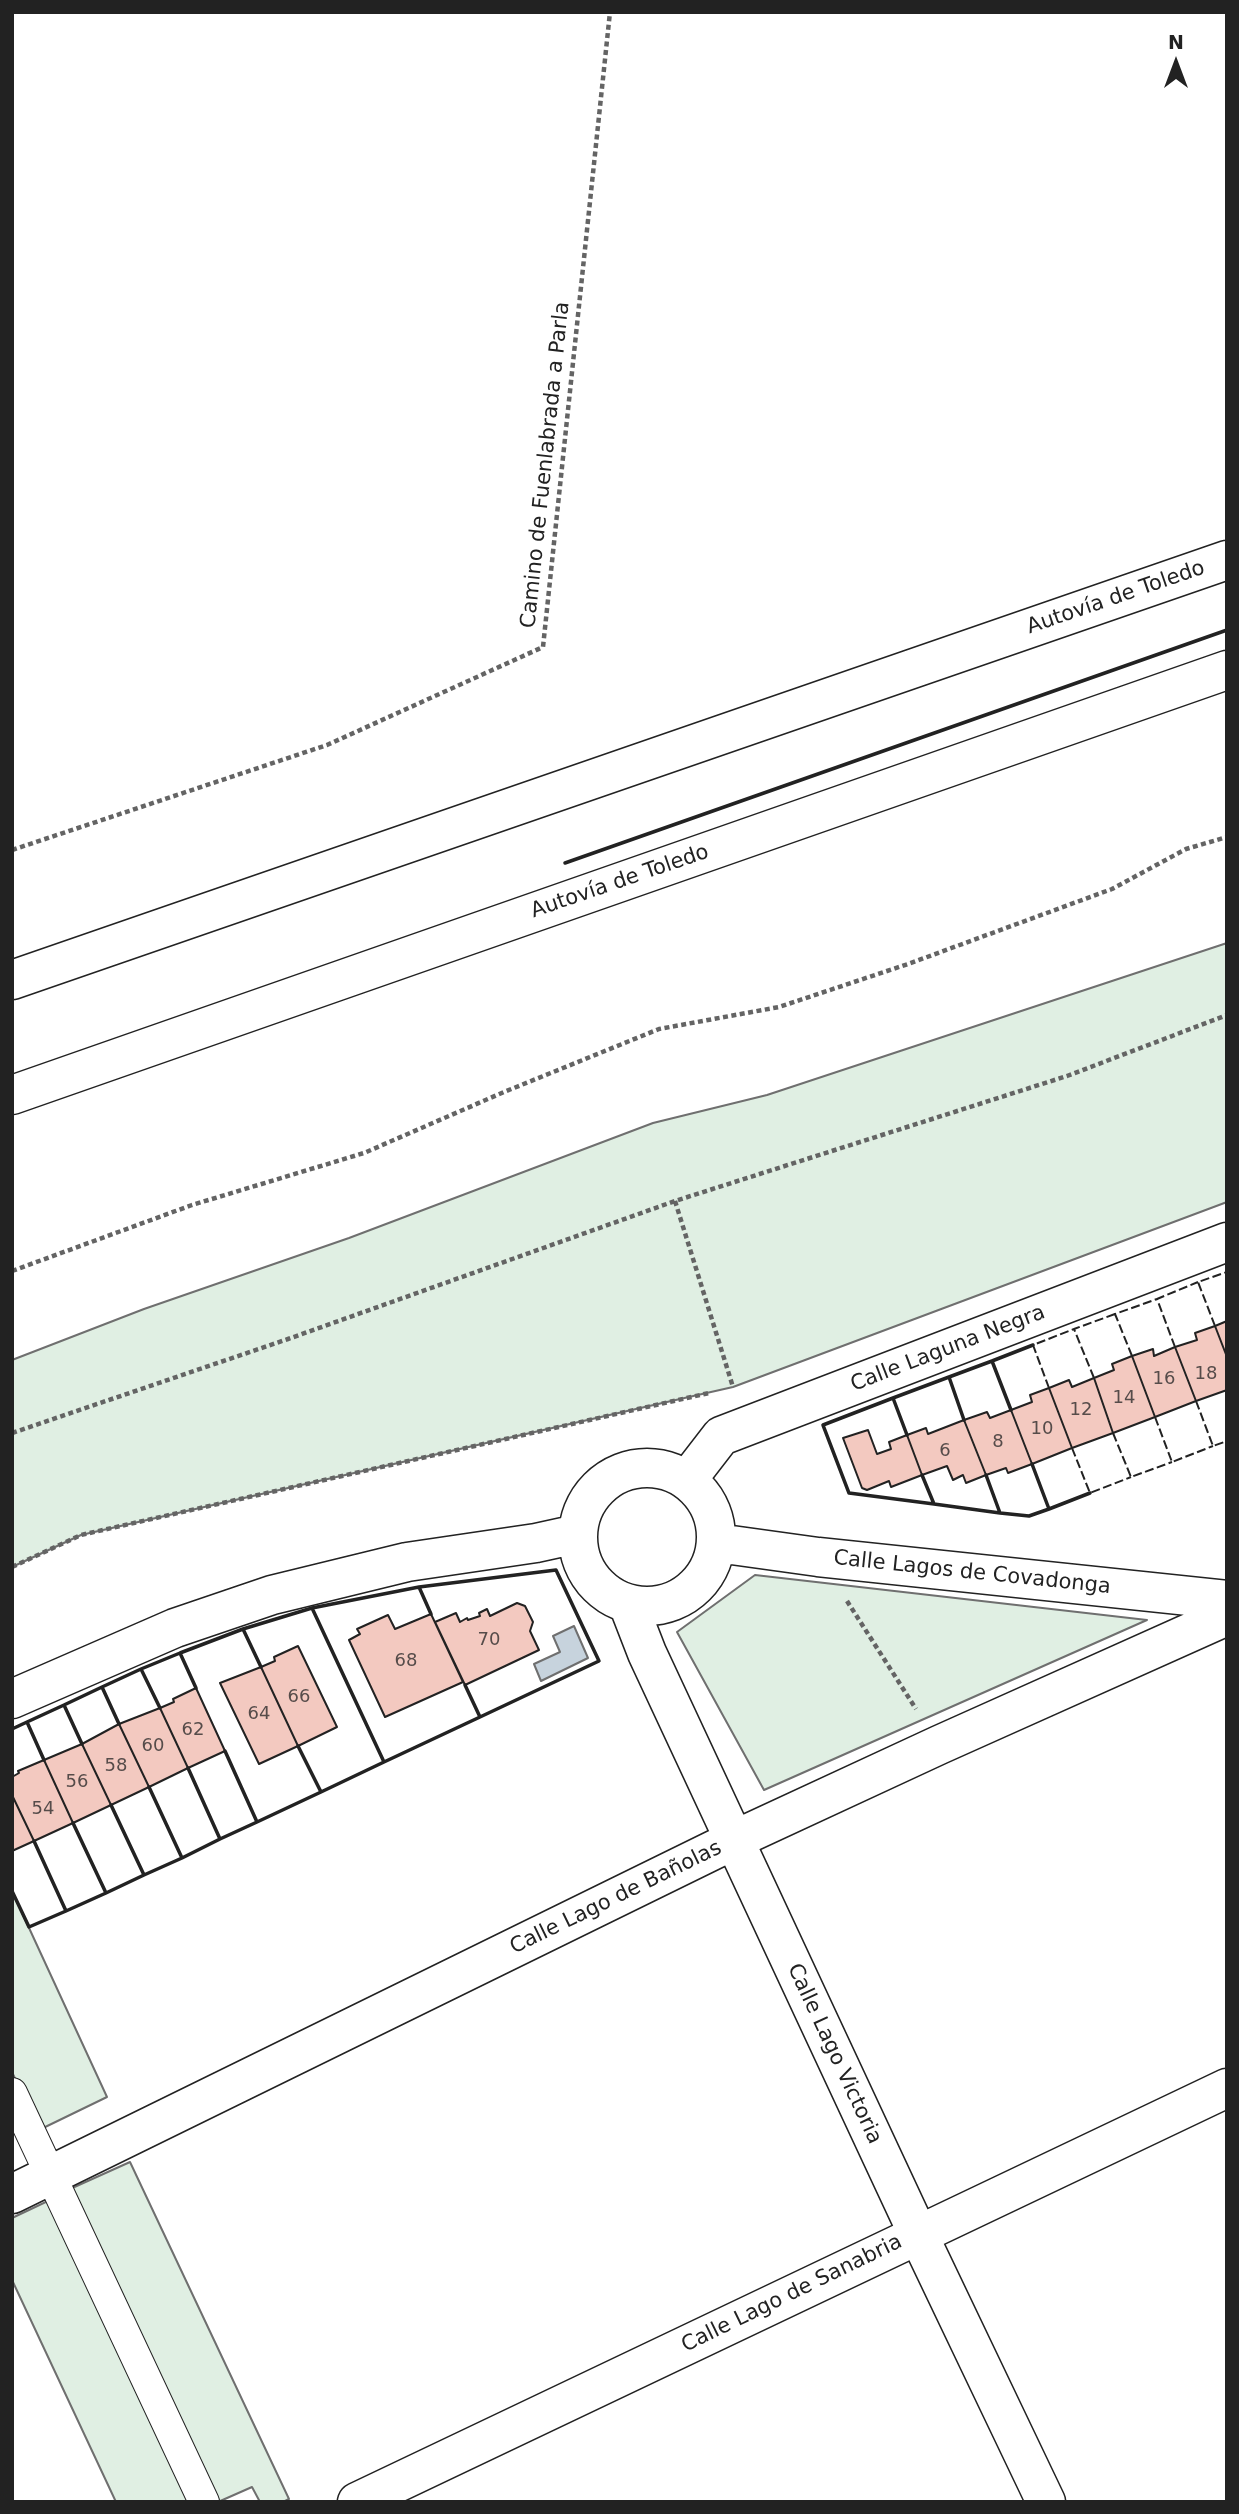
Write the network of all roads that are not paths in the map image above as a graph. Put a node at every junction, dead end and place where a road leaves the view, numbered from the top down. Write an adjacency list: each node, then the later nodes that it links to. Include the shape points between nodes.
1 (1227, 560): 3 (main road, Autovía de Toledo)
2 (1227, 670): 4 (main road, Autovía de Toledo)
3 (12, 981)
4 (12, 1095)
5 (1227, 1242): 6 (main road, Calle Laguna Negra, via 721,1436)
6 (687, 1480): 7 (main road, via 665,1470 627,1470 606,1481 589,1499); 8 (main road, via 704,1497 715,1519)
7 (577, 1534): 10 (main road, via 580,1558 592,1579 610,1596); 12 (main road, via 407,1562 272,1595 175,1628)
8 (717, 1543): 9 (main road, Calle Lagos de Covadonga); 10 (main road, via 710,1567 696,1587 676,1601 653,1606)
9 (1227, 1600)
10 (628, 1604): 13 (main road, Calle Lago Victoria, via 646,1653)
11 (1227, 1616): 13 (main road, Calle Lago de Bañolas)
12 (12, 1699)
13 (734, 1840): 16 (main road, Calle Lago de Bañolas); 18 (main road, Calle Lago Victoria)
14 (1227, 2088): 18 (main road, Calle Lago de Sanabria)
15 (12, 2092): 16 (street)
16 (53, 2176): 17 (main road, Calle Lago de Bañolas); 19 (street)
17 (12, 2194)
18 (918, 2234): 20 (main road, Calle Lago de Sanabria); 21 (main road, Calle Lago Victoria)
19 (204, 2502)
20 (357, 2502)
21 (1046, 2502)

